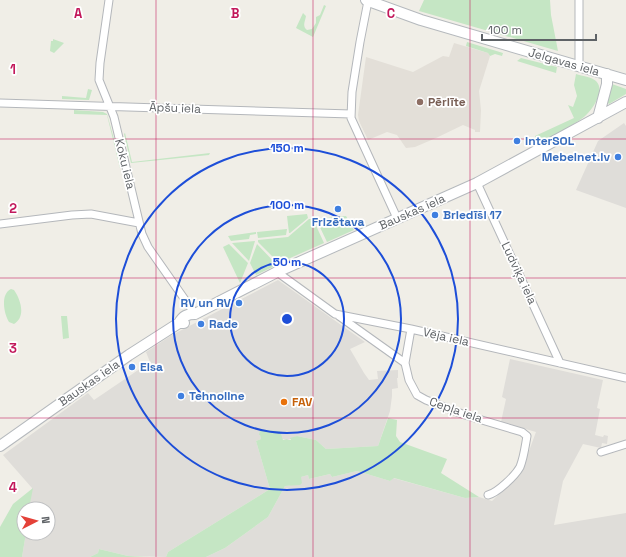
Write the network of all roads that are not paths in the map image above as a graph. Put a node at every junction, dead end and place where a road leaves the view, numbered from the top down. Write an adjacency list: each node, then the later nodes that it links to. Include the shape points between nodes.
1 (109, 0): 9 (street, Koku iela, via 99,80)
2 (579, 0): 4 (street)
3 (367, 1): 4 (street, Jelgavas iela, via 421,20); 10 (street)
4 (579, 66): 5 (street, Jelgavas iela)
5 (606, 74): 6 (street, Jelgavas iela); 11 (street, via 607,84)
6 (626, 80)
7 (626, 102): 11 (street, Bauskas iela)
8 (0, 103): 9 (street, Āpšu iela)
9 (109, 106): 10 (street, Āpšu iela); 14 (street, Koku iela, via 114,116)
10 (351, 114): 13 (street, via 360,140)
11 (598, 118): 12 (street, Bauskas iela)
12 (477, 183): 13 (street, Bauskas iela); 21 (street, Ludviķa iela)
13 (397, 218): 16 (street, Bauskas iela)
14 (139, 223): 15 (street, via 91,214); 17 (street, Koku iela, via 148,247)
15 (0, 224)
16 (277, 272): 17 (street, Bauskas iela); 18 (street, Vēja iela)
17 (195, 314): 24 (street, Bauskas iela, via 193,318 179,323 124,358)
18 (335, 314): 19 (street, Vēja iela); 20 (street)
19 (411, 329): 20 (street, Cepļa iela); 21 (street, Vēja iela)
20 (405, 363): 26 (street, Cepļa iela, via 409,380 417,395 465,415 522,432 527,436 519,468 497,491)
21 (560, 363): 22 (street, Vēja iela)
22 (626, 378)
23 (626, 444): 25 (street)
24 (0, 446)
25 (601, 452)
26 (488, 496)

